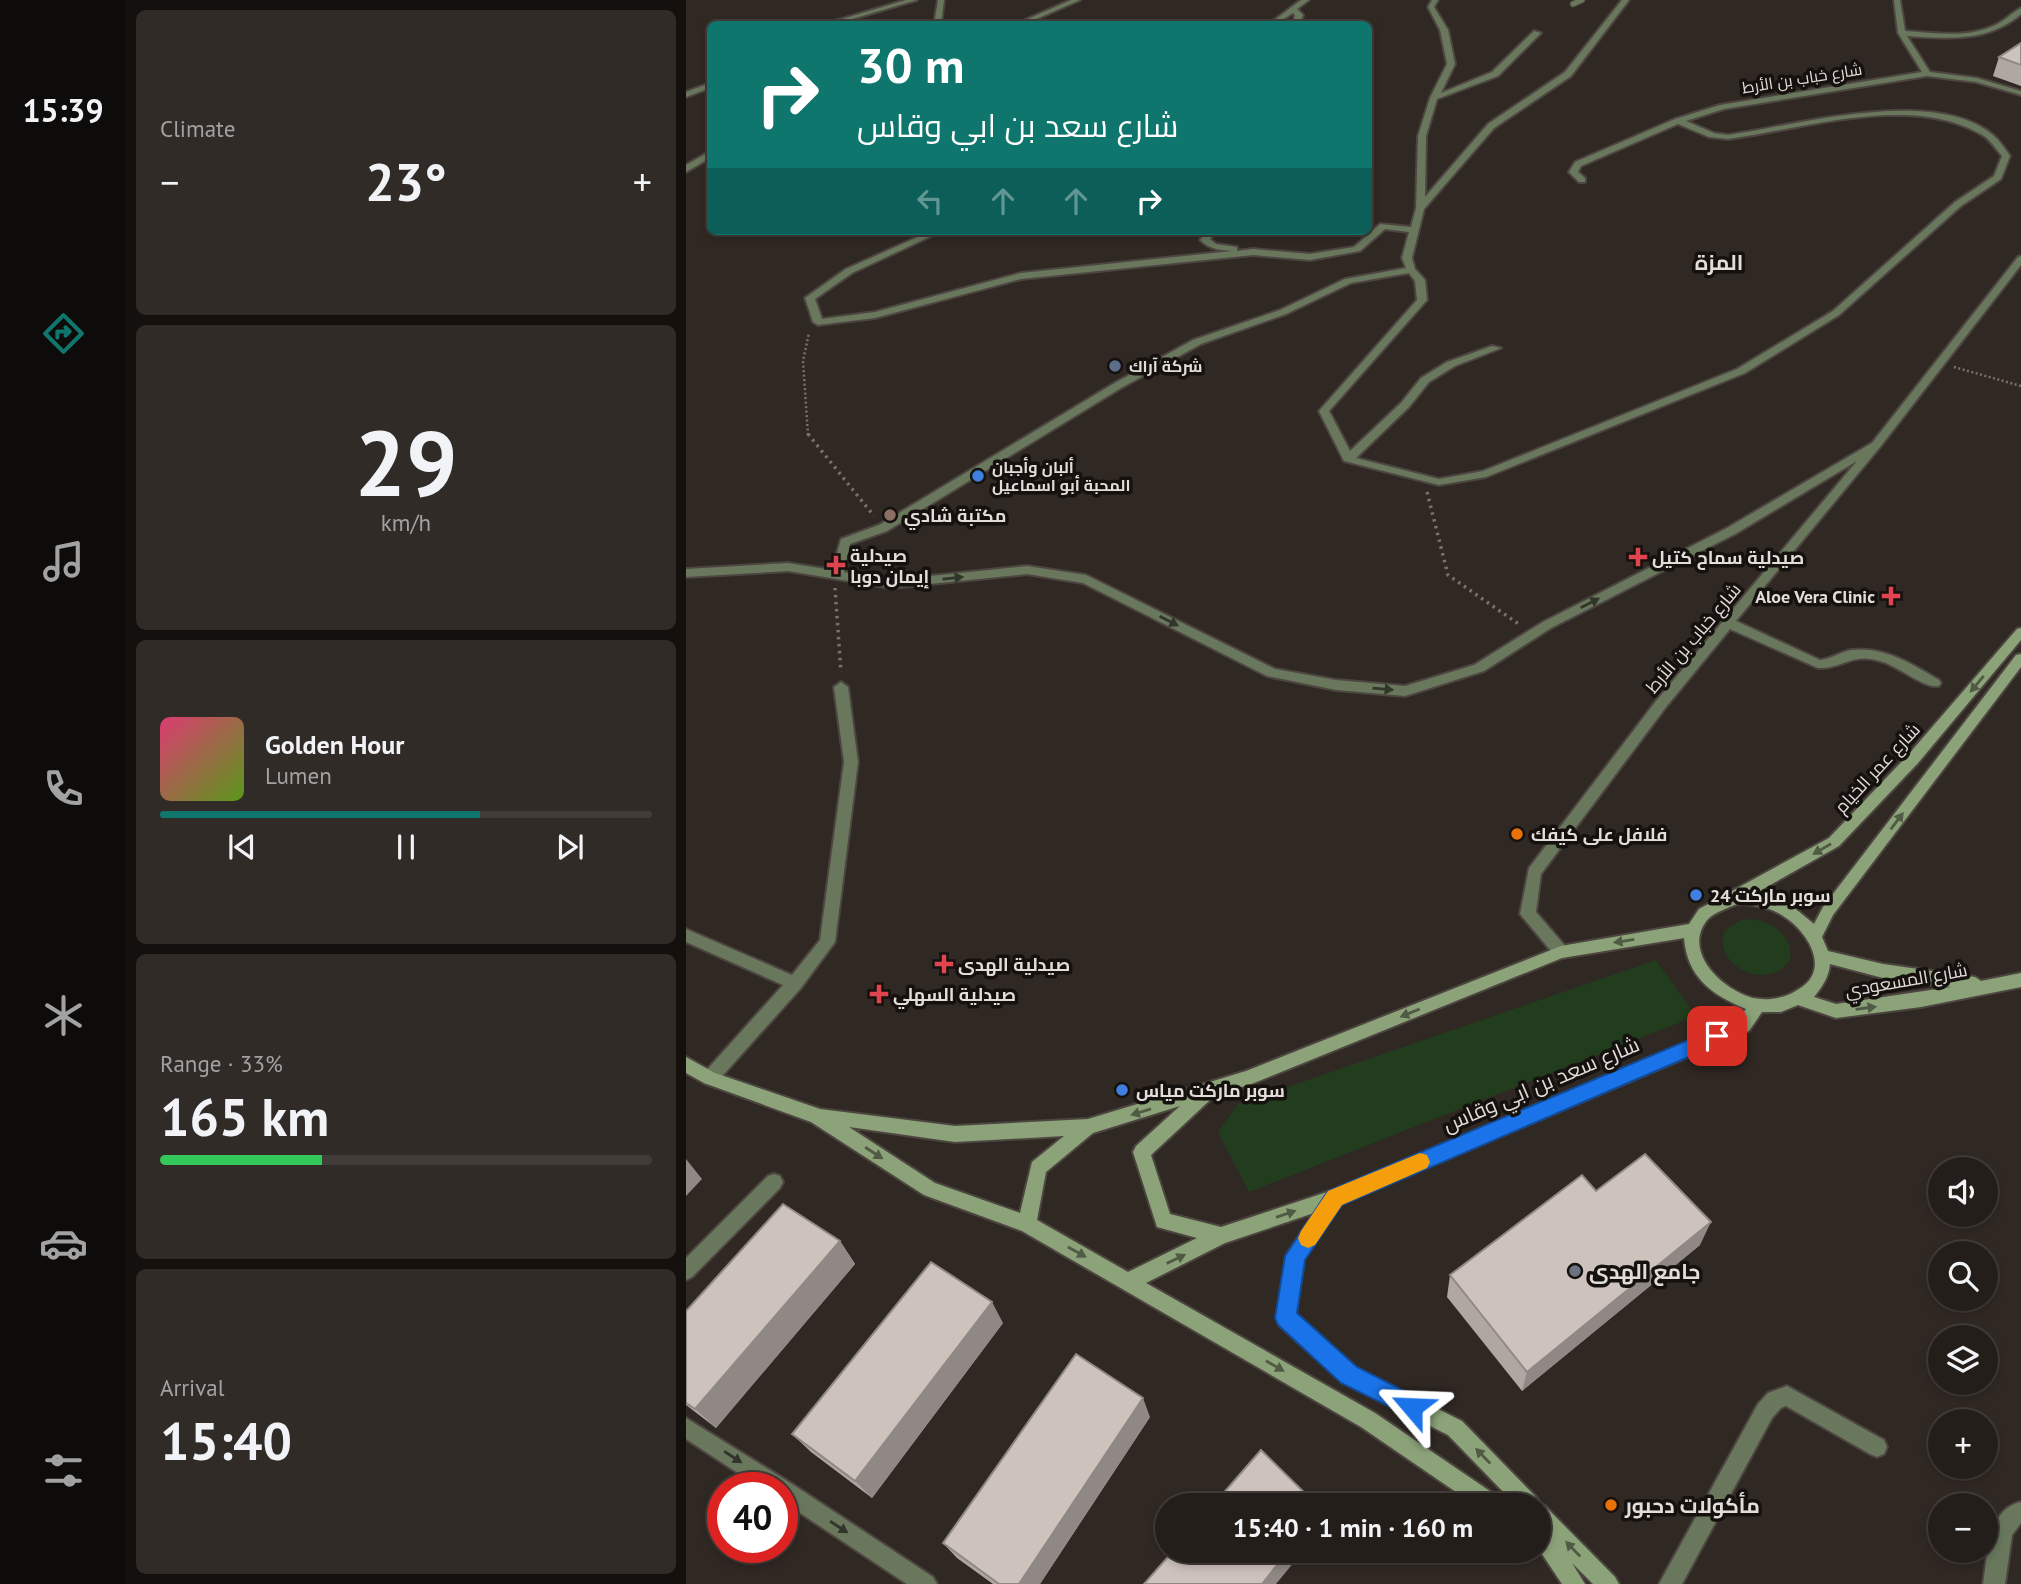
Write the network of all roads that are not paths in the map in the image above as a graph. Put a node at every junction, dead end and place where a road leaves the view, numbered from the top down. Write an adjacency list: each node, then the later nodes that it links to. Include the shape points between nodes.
1 (914, 0): 12 (street)
2 (941, 0): 13 (street)
3 (1077, 0): 14 (street)
4 (1306, 0): 10 (street)
5 (1435, 0): 23 (street, via 1431,8 1444,30 1451,64)
6 (1582, 0): 9 (lane)
7 (1626, 0): 28 (street, via 1568,74 1491,125)
8 (1897, 0): 18 (street)
9 (1573, 4)
10 (1293, 9): 15 (street); 16 (street)
11 (2021, 10): 18 (street, via 1985,33 1954,37)
12 (840, 21)
13 (938, 21)
14 (1027, 21)
15 (1276, 21)
16 (1298, 21)
17 (1537, 33): 23 (street, via 1496,74)
18 (1902, 33): 19 (street)
19 (1927, 74): 21 (street, شارع خباب بن الأرط, via 1978,80); 24 (street, شارع خباب بن الأرط, via 1723,107)
20 (707, 86): 22 (street)
21 (2021, 93)
22 (686, 95)
23 (1434, 98): 28 (street, via 1422,136)
24 (1678, 121): 27 (street, شارع خباب بن الأرط, via 1578,164 1573,172); 37 (street, via 1728,137 1894,113 1947,117 1989,136 2006,156 1998,177 1958,204 1836,313 1741,371 1486,474 1439,482)
25 (707, 157): 26 (street)
26 (686, 169)
27 (1582, 180)
28 (1420, 208): 29 (street)
29 (1414, 230): 32 (street, via 1383,226 1357,249 1310,257); 34 (street, via 1407,258)
30 (929, 235): 32 (street, via 849,271 810,298 818,322 875,315 1021,276)
31 (1209, 235): 32 (street, via 1205,240 1213,246)
32 (1253, 252)
33 (2021, 259): 36 (street, شارع خباب بن الأرط)
34 (1411, 270): 37 (street, via 1420,280 1422,300 1324,411); 39 (street, via 1348,281 1283,312 1197,342 883,527 845,542)
35 (1496, 348): 37 (street, via 1451,364 1425,380)
36 (1877, 445): 39 (street, one-way to 36, via 891,584 1027,570 1086,579 1272,673 1405,691 1479,668 1532,634 1731,531); 40 (street, شارع خباب بن الأرط)
37 (1348, 459)
38 (686, 573): 39 (street, via 788,567)
39 (837, 576)
40 (1728, 623): 43 (street, via 1818,664 1849,655 1880,654); 49 (street, شارع خباب بن الأرط, via 1534,872 1528,914)
41 (2021, 632): 45 (street, شارع عمر الخيام, one-way to 45, via 1913,759 1834,842)
42 (2021, 658): 48 (street, one-way to 42, via 1828,911)
43 (1934, 683)
44 (841, 687): 52 (street, via 851,762 827,942)
45 (1735, 898): 46 (street, via 1700,915); 48 (street, via 1772,902 1789,910)
46 (1692, 930): 49 (street, one-way to 49); 55 (street, via 1690,946 1704,977 1728,995)
47 (686, 935): 52 (street)
48 (1815, 936): 50 (street)
49 (1561, 952): 58 (street, one-way to 58)
50 (1823, 956): 53 (street, via 1884,971); 54 (street, via 1818,981)
51 (2021, 980): 53 (street, شارع المسعودي)
52 (795, 983): 57 (street)
53 (1984, 986): 54 (street, شارع المسعودي, one-way to 53, via 1836,1012)
54 (1800, 999): 55 (street)
55 (1758, 1005): 62 (street, شارع سعد بن ابي وقاس, via 1743,1026)
56 (686, 1064): 57 (street)
57 (709, 1078): 59 (street)
58 (1206, 1092): 60 (street, one-way to 60); 64 (street, via 1142,1152 1163,1220)
59 (817, 1116): 60 (street, via 956,1134); 63 (street, one-way to 63, via 930,1189)
60 (1088, 1127): 63 (street, via 1038,1168)
61 (774, 1182): 65 (street)
62 (1335, 1198): 64 (street, شارع سعد بن ابي وقاس, one-way to 62); 71 (street, one-way to 62, via 1455,1428 1349,1375 1286,1318 1295,1256)
63 (1027, 1224): 66 (street, one-way to 66)
64 (1221, 1236): 66 (street, شارع سعد بن ابي وقاس, one-way to 64)
65 (686, 1271)
66 (1130, 1281): 70 (street, one-way to 70, via 1368,1420)
67 (686, 1428): 69 (street, one-way to 69)
68 (1877, 1447): 79 (street, via 1787,1396 1775,1400)
69 (756, 1472)
70 (1475, 1493)
71 (1518, 1493)
72 (798, 1499): 76 (street, one-way to 76)
73 (2021, 1512): 80 (street, via 2002,1531)
74 (1551, 1526): 78 (street, one-way to 74)
75 (1551, 1549): 77 (street)
76 (926, 1584)
77 (1574, 1584)
78 (1608, 1584)
79 (1670, 1584)
80 (1994, 1584)

